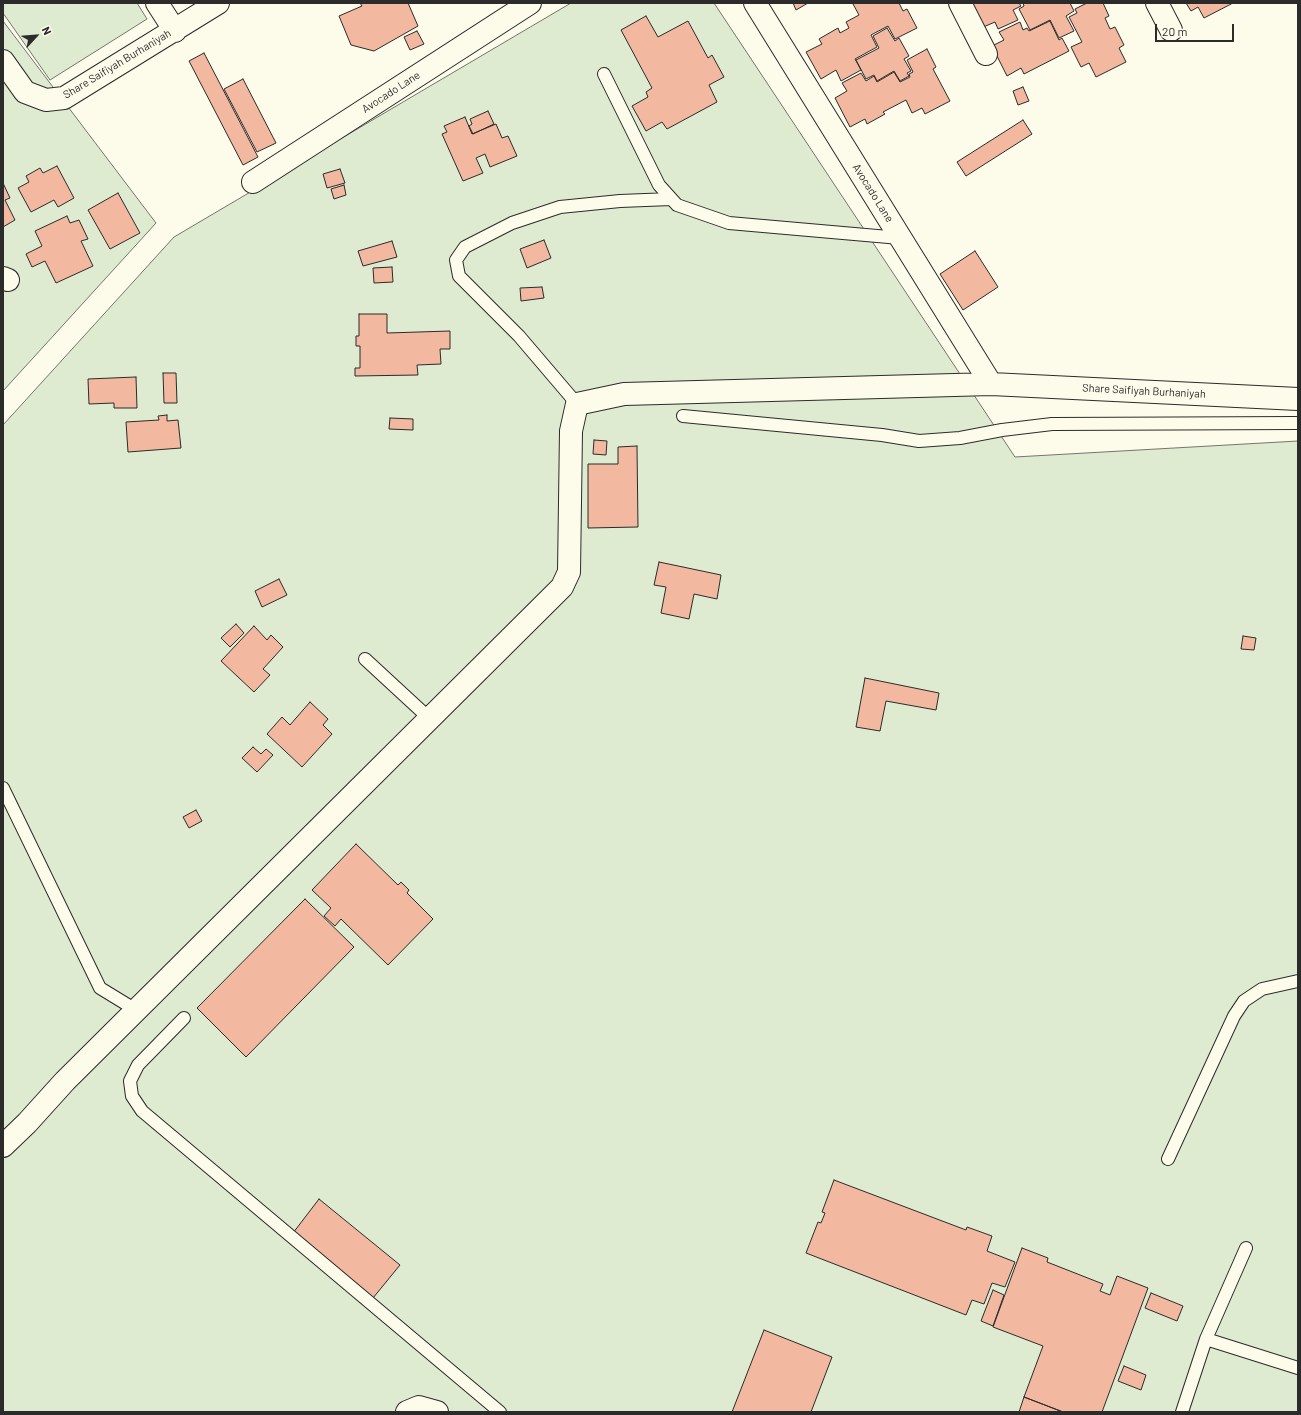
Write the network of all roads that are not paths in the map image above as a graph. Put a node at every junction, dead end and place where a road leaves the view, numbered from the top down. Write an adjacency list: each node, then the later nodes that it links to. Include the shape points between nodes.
1 (157, 3): 7 (street)
2 (218, 3): 7 (street, Share Saifiyah Burhaniyah)
3 (530, 3): 12 (street, Avocado Lane)
4 (755, 3): 14 (street, Avocado Lane)
5 (960, 3): 9 (street)
6 (1157, 3): 8 (street)
7 (175, 30): 10 (street, Share Saifiyah Burhaniyah, via 64,98 46,100 25,92)
8 (1171, 30)
9 (986, 54)
10 (3, 61)
11 (604, 74): 13 (lane, via 659,185)
12 (253, 182)
13 (671, 199): 14 (lane, via 676,205 691,212 729,224); 17 (lane, via 560,207 512,223 465,247 456,260 458,276 519,336)
14 (900, 238): 15 (street, Avocado Lane)
15 (991, 384): 16 (street, Share Saifiyah Burhaniyah); 17 (street, Share Saifiyah Burhaniyah, via 624,394)
16 (1298, 399)
17 (577, 404): 21 (street, via 571,431 569,572 562,587)
18 (683, 416): 19 (lane, via 882,435 919,441 960,438 1052,424)
19 (1298, 423)
20 (365, 659): 21 (lane)
21 (430, 719): 24 (street)
22 (3, 788): 24 (lane, via 100,988)
23 (1298, 981): 27 (lane, via 1262,989 1244,1001 1234,1016)
24 (136, 1010): 26 (street)
25 (184, 1018): 33 (lane, via 138,1065 130,1081 132,1096 142,1110)
26 (3, 1146)
27 (1168, 1159)
28 (1246, 1248): 29 (lane)
29 (1206, 1339): 30 (lane); 34 (lane)
30 (1298, 1368)
31 (407, 1412): 32 (street, via 419,1407)
32 (437, 1412)
33 (500, 1412)
34 (1182, 1412)

